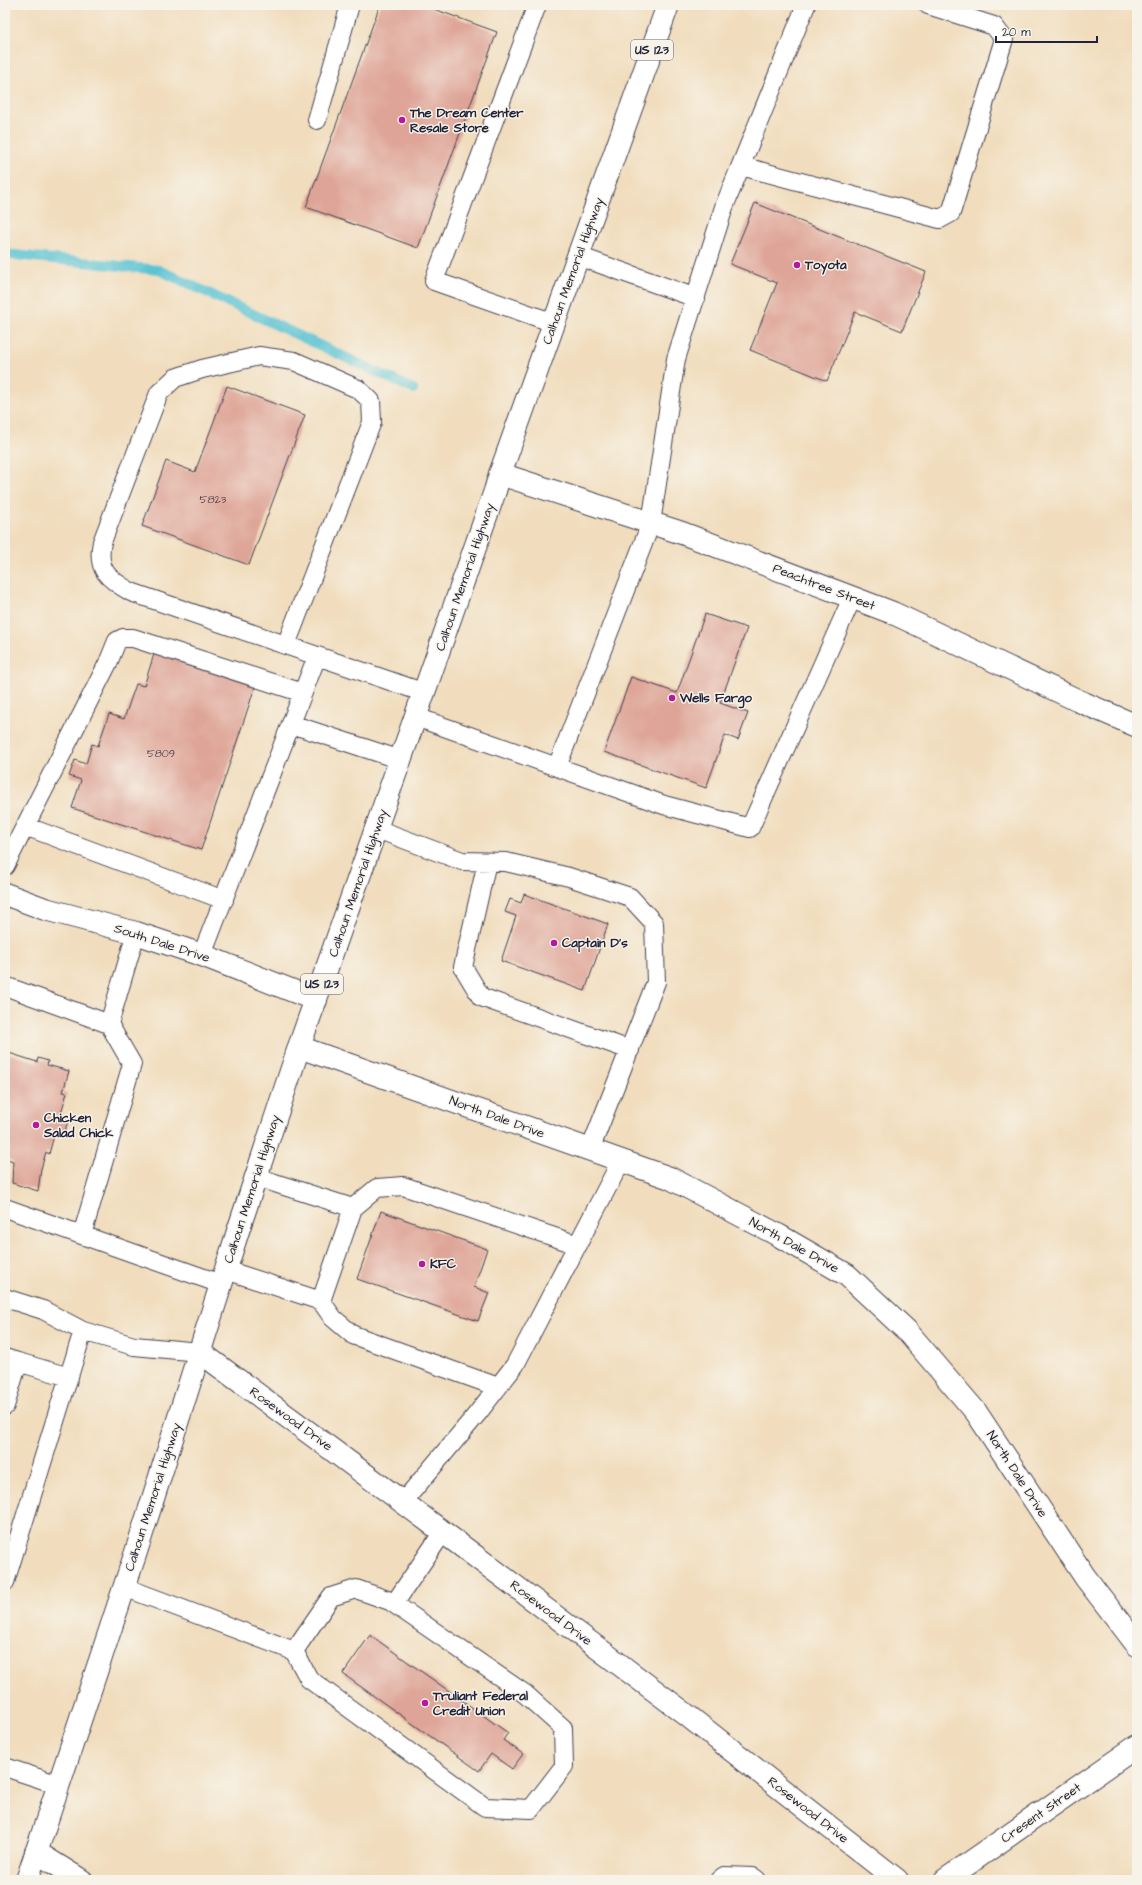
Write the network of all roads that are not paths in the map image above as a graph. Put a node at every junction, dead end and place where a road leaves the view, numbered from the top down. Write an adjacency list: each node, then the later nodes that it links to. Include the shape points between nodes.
1 (350, 5): 6 (lane)
2 (537, 5): 10 (lane, via 434,281)
3 (668, 5): 8 (main road, Calhoun Memorial Highway / US 123)
4 (806, 5): 7 (lane)
5 (928, 5): 7 (lane, via 994,26 1004,39 951,213 940,219)
6 (317, 120)
7 (741, 166): 9 (lane, via 724,207)
8 (578, 256): 9 (lane); 10 (main road, Calhoun Memorial Highway / US 123)
9 (696, 298): 12 (lane, via 676,359)
10 (554, 323): 11 (main road, Calhoun Memorial Highway / US 123)
11 (500, 474): 12 (main road, Peachtree Street); 16 (main road, Calhoun Memorial Highway / US 123)
12 (652, 523): 13 (main road, Peachtree Street); 22 (lane)
13 (852, 598): 20 (main road, Peachtree Street, via 893,613); 22 (lane, via 750,828 664,806)
14 (286, 645): 14 (lane, via 131,592 112,581 102,570 99,553 159,393 175,378 259,356 294,362 358,388 371,401 372,422); 15 (lane)
15 (317, 656): 16 (lane); 17 (lane)
16 (424, 693): 18 (main road, Calhoun Memorial Highway / US 123)
17 (303, 694): 19 (lane); 23 (lane, via 132,638 123,638 117,641)
18 (416, 717): 21 (main road, Calhoun Memorial Highway / US 123); 22 (lane)
19 (291, 724): 21 (lane); 28 (lane)
20 (1137, 726)
21 (401, 760): 24 (main road, Calhoun Memorial Highway / US 123)
22 (557, 767)
23 (25, 826): 26 (lane); 28 (lane)
24 (377, 829): 25 (lane, via 462,861); 32 (main road, Calhoun Memorial Highway / US 123)
25 (487, 862): 35 (lane, via 463,967 482,997); 35 (lane, via 506,862 569,877 630,897 654,923 656,982)
26 (5, 866)
27 (5, 894): 29 (main road, South Dale Drive, via 45,909)
28 (224, 900): 30 (lane)
29 (136, 933): 30 (main road, South Dale Drive); 33 (lane)
30 (202, 955): 32 (main road, South Dale Drive)
31 (5, 986): 33 (lane)
32 (316, 1000): 34 (main road, Calhoun Memorial Highway / US 123)
33 (109, 1024): 41 (lane, via 132,1064)
34 (299, 1047): 36 (main road, North Dale Drive); 38 (main road, Calhoun Memorial Highway / US 123)
35 (630, 1050): 36 (lane)
36 (590, 1150): 37 (main road, North Dale Drive)
37 (621, 1161): 42 (lane); 57 (main road, North Dale Drive, via 670,1178 778,1234 847,1275 901,1325 976,1412 1085,1577)
38 (256, 1177): 40 (lane); 43 (main road, Calhoun Memorial Highway / US 123)
39 (5, 1208): 41 (lane)
40 (353, 1208): 42 (lane, via 377,1188 403,1186); 45 (lane)
41 (82, 1235): 43 (lane)
42 (578, 1245): 50 (lane, via 515,1365)
43 (223, 1277): 45 (lane); 47 (main road, Calhoun Memorial Highway / US 123)
44 (5, 1298): 46 (lane, via 43,1310)
45 (321, 1301): 50 (lane, via 332,1318 353,1335)
46 (83, 1331): 47 (lane, via 134,1346); 49 (lane)
47 (200, 1352): 52 (main road, Rosewood Drive); 55 (main road, Calhoun Memorial Highway / US 123)
48 (12, 1360): 49 (lane); 51 (lane)
49 (69, 1377): 54 (lane)
50 (498, 1387): 52 (lane)
51 (5, 1406)
52 (403, 1502): 53 (main road, Rosewood Drive)
53 (443, 1532): 56 (lane); 67 (main road, Rosewood Drive, via 679,1709)
54 (5, 1582)
55 (124, 1587): 58 (lane); 61 (main road, Calhoun Memorial Highway / US 123)
56 (394, 1604): 58 (lane, via 356,1589 331,1597); 58 (lane, via 525,1694 563,1728 564,1766 531,1808 485,1807 309,1679)
57 (1137, 1645)
58 (294, 1651)
59 (1137, 1746): 68 (main road, Cresent Street)
60 (5, 1767): 61 (lane)
61 (59, 1785): 62 (main road, Calhoun Memorial Highway / US 123)
62 (36, 1852): 63 (main road, Calhoun Memorial Highway / US 123); 64 (main road)
63 (27, 1880)
64 (81, 1880)
65 (719, 1880): 66 (lane, via 724,1876 752,1877)
66 (757, 1880)
67 (897, 1880)
68 (945, 1880)

